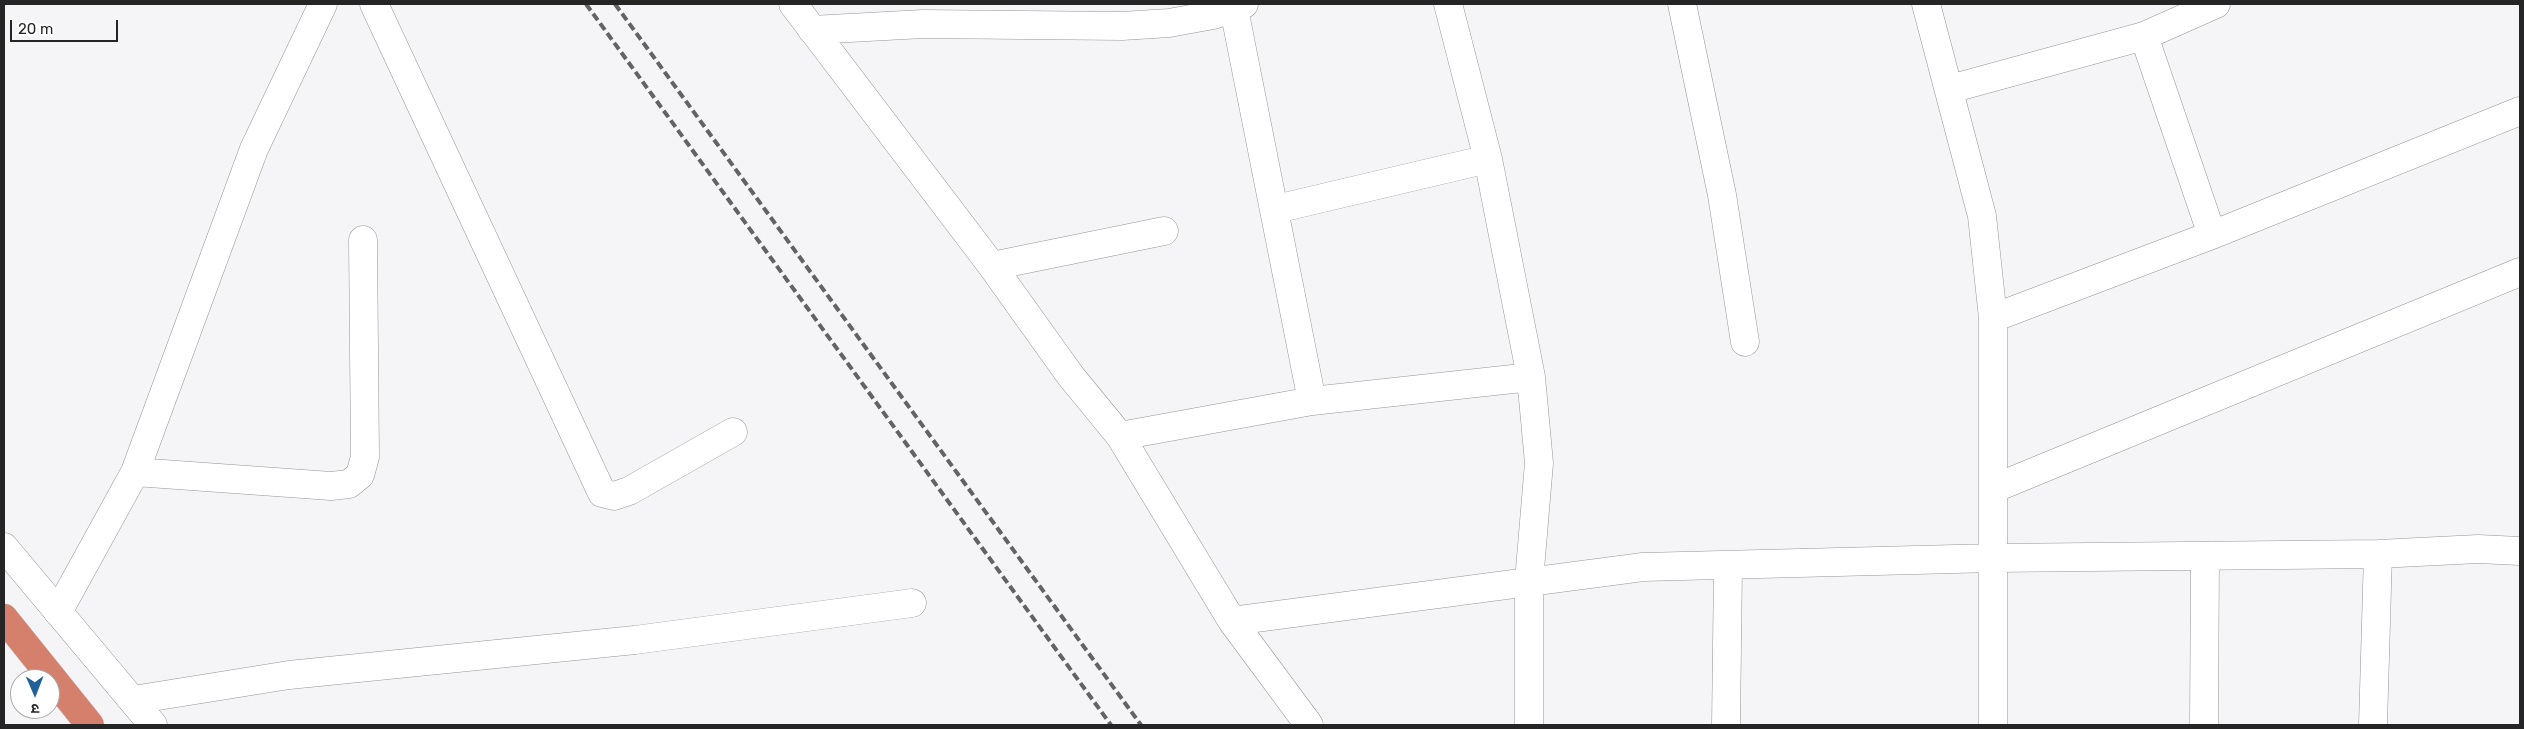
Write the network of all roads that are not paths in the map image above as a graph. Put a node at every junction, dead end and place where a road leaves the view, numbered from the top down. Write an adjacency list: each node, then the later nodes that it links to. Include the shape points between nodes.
1 (324, 4): 26 (street, via 254,149)
2 (374, 4): 24 (street, via 602,494 614,496 629,491)
3 (793, 4): 9 (street)
4 (1448, 4): 13 (street)
5 (1682, 4): 21 (street, via 1722,195)
6 (1926, 4): 11 (street)
7 (2216, 4): 10 (street)
8 (1237, 5): 9 (street, via 1213,16 1141,25 924,24); 14 (street)
9 (812, 30): 18 (street)
10 (2144, 36): 11 (street); 16 (street)
11 (1950, 89): 20 (street, via 1982,216)
12 (2520, 111): 16 (street)
13 (1488, 159): 14 (street); 22 (street)
14 (1276, 209): 23 (street)
15 (1164, 231): 18 (street)
16 (2212, 235): 20 (street)
17 (363, 240): 26 (street, via 365,457 360,474 349,484 330,486)
18 (992, 266): 25 (street, via 1070,375)
19 (2520, 272): 27 (street)
20 (1993, 318): 27 (street)
21 (1745, 342)
22 (1531, 377): 23 (street); 34 (street, via 1539,463)
23 (1312, 401): 25 (street)
24 (733, 432)
25 (1120, 436): 38 (street)
26 (135, 472): 36 (street)
27 (1995, 488): 32 (street)
28 (4, 547): 36 (street)
29 (2520, 551): 30 (street, via 2478,549)
30 (2378, 554): 31 (street); 47 (street)
31 (2205, 556): 32 (street); 46 (street)
32 (1994, 558): 33 (street); 45 (street)
33 (1728, 566): 34 (street, via 1642,567); 44 (street)
34 (1529, 581): 38 (street); 43 (street)
35 (912, 603): 39 (street, via 635,640 289,675)
36 (58, 612): 39 (street)
37 (4, 618): 40 (highway)
38 (1232, 621): 42 (street)
39 (133, 700): 41 (street)
40 (90, 725)
41 (153, 725)
42 (1309, 725)
43 (1529, 725)
44 (1726, 725)
45 (1993, 725)
46 (2204, 725)
47 (2373, 725)

